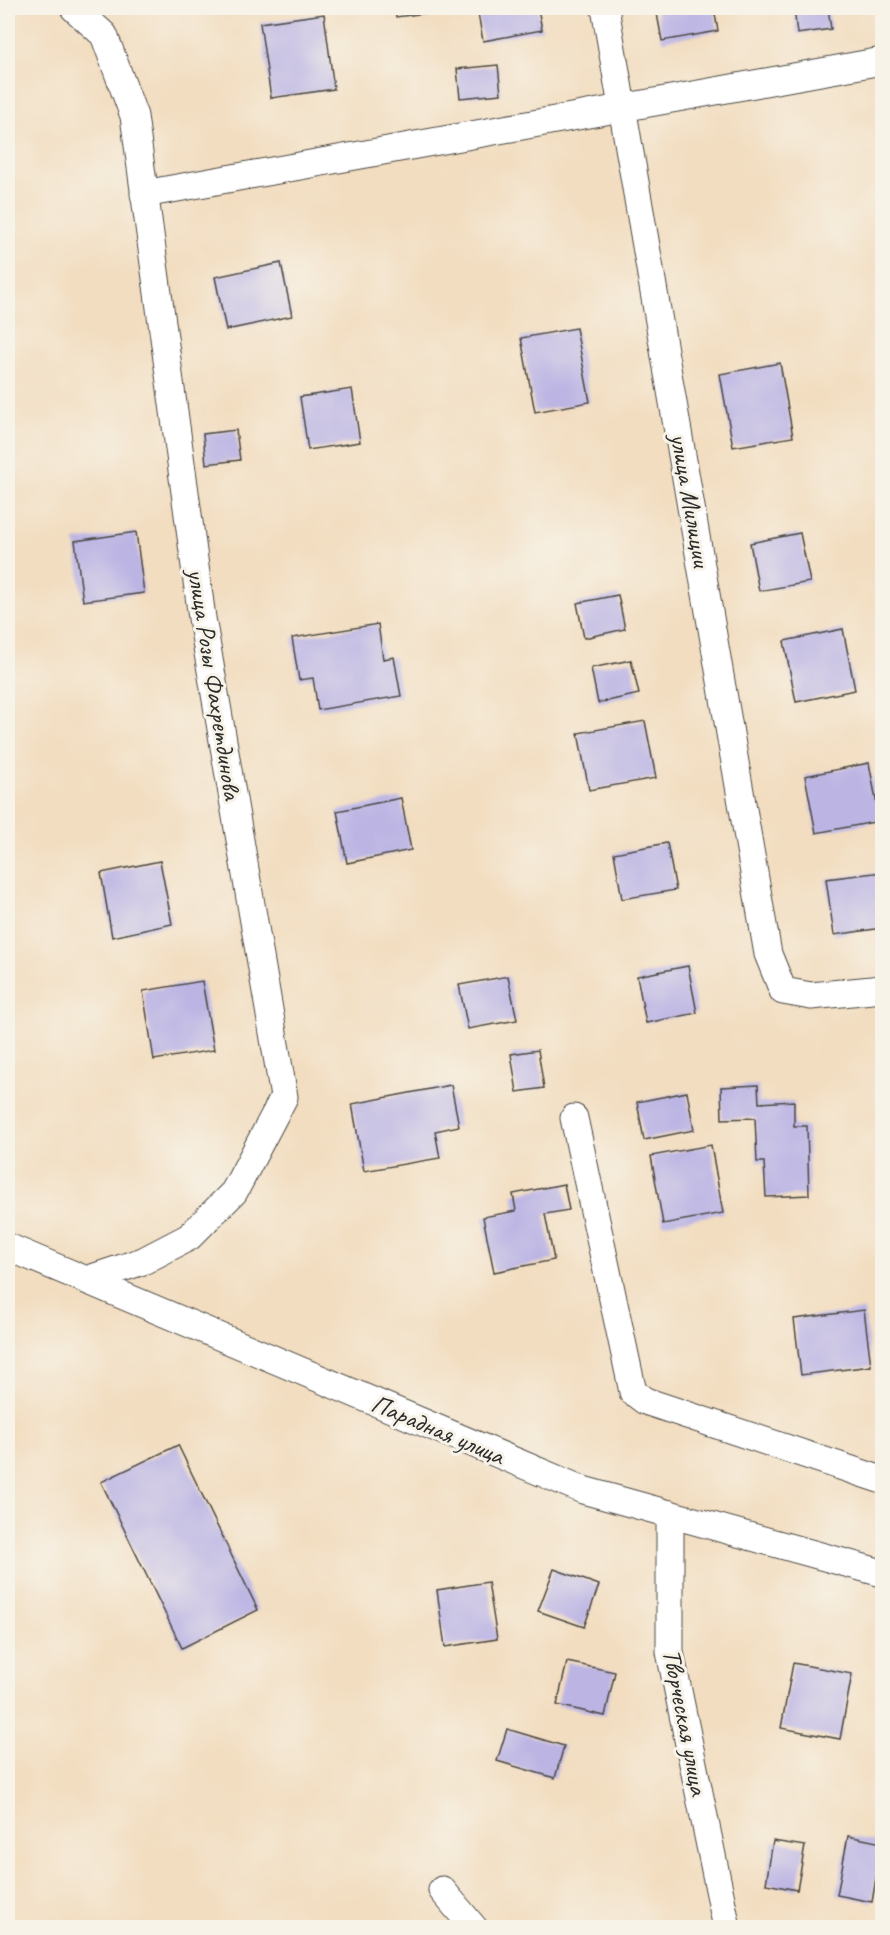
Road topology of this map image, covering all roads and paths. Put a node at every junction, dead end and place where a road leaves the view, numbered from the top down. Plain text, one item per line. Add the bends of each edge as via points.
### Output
1 (74, 8) edge
2 (605, 8) edge
3 (882, 61) edge
4 (624, 108) junction
5 (144, 194) junction
6 (882, 989) edge
7 (574, 1118) dead end
8 (8, 1247) edge
9 (86, 1280) junction
10 (882, 1480) edge
11 (670, 1514) junction
12 (882, 1573) edge
13 (442, 1890) dead end
14 (474, 1928) edge
15 (727, 1928) edge

1 - 5 street, улица Розы Фахретдинова via 104,35 134,116
2 - 4 street, улица Милиции
3 - 4 street
4 - 5 street
4 - 6 street, улица Милиции via 768,954 783,991 811,996
5 - 9 street, улица Розы Фахретдинова via 202,618 284,1096 234,1192 189,1237 143,1261
7 - 10 street via 633,1392 645,1401
8 - 9 street, Парадная улица
9 - 11 street, Парадная улица via 583,1490
11 - 12 street, Парадная улица
11 - 15 street, Творческая улица via 670,1652
13 - 14 street

